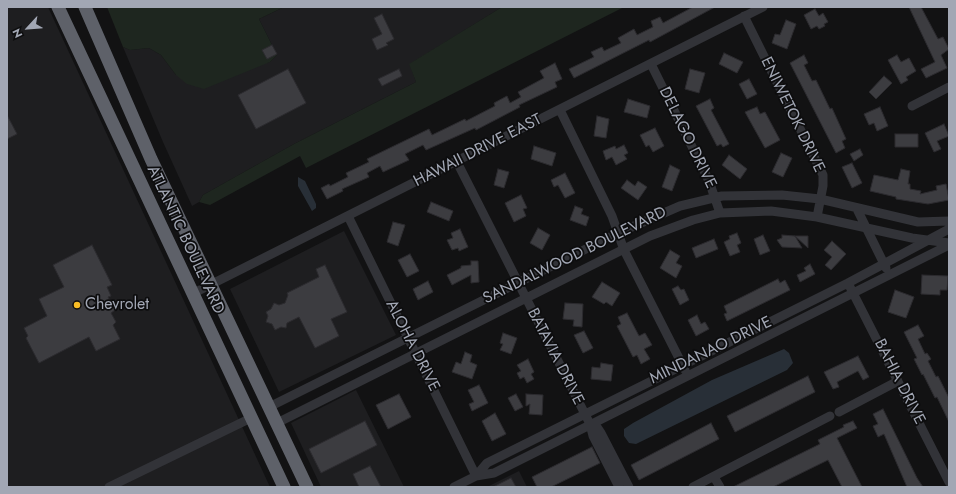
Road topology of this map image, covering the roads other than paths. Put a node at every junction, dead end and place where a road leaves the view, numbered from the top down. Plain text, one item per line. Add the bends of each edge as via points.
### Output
1 (58, 7) edge
2 (85, 7) edge
3 (763, 7) edge
4 (744, 16) junction
5 (651, 64) junction
6 (949, 87) edge
7 (912, 106) dead end
8 (560, 110) junction
9 (457, 162) junction
10 (715, 198) junction
11 (820, 200) junction
12 (857, 209) junction
13 (720, 213) junction
14 (348, 216) junction
15 (817, 217) junction
16 (945, 221) edge
17 (867, 229) junction
18 (618, 233) junction
19 (948, 233) edge
20 (931, 240) junction
21 (949, 244) edge
22 (624, 250) junction
23 (883, 263) junction
24 (891, 274) junction
25 (518, 283) junction
26 (848, 283) junction
27 (211, 285) junction
28 (852, 292) junction
29 (192, 294) junction
30 (525, 299) junction
31 (409, 338) junction
32 (416, 352) junction
33 (682, 365) junction
34 (687, 375) junction
35 (330, 378) junction
36 (898, 381) junction
37 (339, 391) junction
38 (269, 407) junction
39 (839, 412) dead end
40 (585, 414) junction
41 (830, 416) dead end
42 (251, 418) junction
43 (276, 423) junction
44 (590, 424) junction
45 (476, 476) junction
46 (714, 477) junction
47 (949, 482) edge
48 (109, 487) edge
49 (284, 487) edge
50 (307, 487) edge
51 (454, 487) edge
52 (619, 487) edge
53 (629, 487) edge
54 (693, 487) edge
55 (720, 487) edge

1 - 29 highway, ATLANTIC BOULEVARD
2 - 27 highway, ATLANTIC BOULEVARD via 128,109
3 - 4 street, HAWAII DRIVE EAST
4 - 5 street, HAWAII DRIVE EAST
4 - 11 street, ENIWETOK DRIVE via 823,175
5 - 8 street, HAWAII DRIVE EAST
5 - 10 street, DELAGO DRIVE
6 - 7 street
8 - 9 street, HAWAII DRIVE EAST
8 - 18 street
9 - 14 street, HAWAII DRIVE EAST
9 - 25 street, BATAVIA DRIVE
10 - 11 street, SANDALWOOD BOULEVARD via 768,194
10 - 13 street, DELAGO DRIVE
10 - 18 street, SANDALWOOD BOULEVARD via 664,212
11 - 12 street, SANDALWOOD BOULEVARD
11 - 15 street, ENIWETOK DRIVE
12 - 16 street, SANDALWOOD BOULEVARD via 918,222
12 - 17 street
13 - 15 street, SANDALWOOD BOULEVARD via 771,211
13 - 22 street, SANDALWOOD BOULEVARD via 669,228
14 - 27 street, HAWAII DRIVE EAST
14 - 31 street, ALOHA DRIVE
15 - 17 street, SANDALWOOD BOULEVARD
16 - 19 street
17 - 20 street, SANDALWOOD BOULEVARD
17 - 23 street
18 - 22 street
18 - 25 street, SANDALWOOD BOULEVARD
19 - 20 street, MINDANAO DRIVE
20 - 21 street, SANDALWOOD BOULEVARD
20 - 23 street, MINDANAO DRIVE
21 - 24 street, MINDANAO DRIVE
22 - 30 street, SANDALWOOD BOULEVARD
22 - 33 street
23 - 24 street
23 - 26 street, MINDANAO DRIVE
24 - 28 street, MINDANAO DRIVE
25 - 30 street, BATAVIA DRIVE
25 - 31 street, SANDALWOOD BOULEVARD
26 - 28 street, BAHIA DRIVE
26 - 33 street, MINDANAO DRIVE
27 - 29 street, HAWAII DRIVE EAST
27 - 38 highway, ATLANTIC BOULEVARD
28 - 34 street, MINDANAO DRIVE
28 - 36 street, BAHIA DRIVE
29 - 42 highway, ATLANTIC BOULEVARD
30 - 32 street, SANDALWOOD BOULEVARD
30 - 40 street, BATAVIA DRIVE
31 - 32 street, ALOHA DRIVE
31 - 35 street, SANDALWOOD BOULEVARD
32 - 37 street, SANDALWOOD BOULEVARD
32 - 45 street, ALOHA DRIVE
33 - 34 street
33 - 40 street, MINDANAO DRIVE
34 - 44 street, MINDANAO DRIVE
35 - 37 street
35 - 38 street, SANDALWOOD BOULEVARD
36 - 39 street
36 - 47 street, BAHIA DRIVE
37 - 43 street, SANDALWOOD BOULEVARD
38 - 43 highway, ATLANTIC BOULEVARD
40 - 44 street, BATAVIA DRIVE
40 - 45 street, MINDANAO DRIVE via 487,462
41 - 46 street
42 - 48 street
42 - 49 highway, ATLANTIC BOULEVARD
43 - 50 highway, ATLANTIC BOULEVARD
44 - 45 street, MINDANAO DRIVE via 494,473
44 - 52 street via 593,436
44 - 53 street via 601,433
45 - 51 street, MINDANAO DRIVE
46 - 54 street
46 - 55 street

